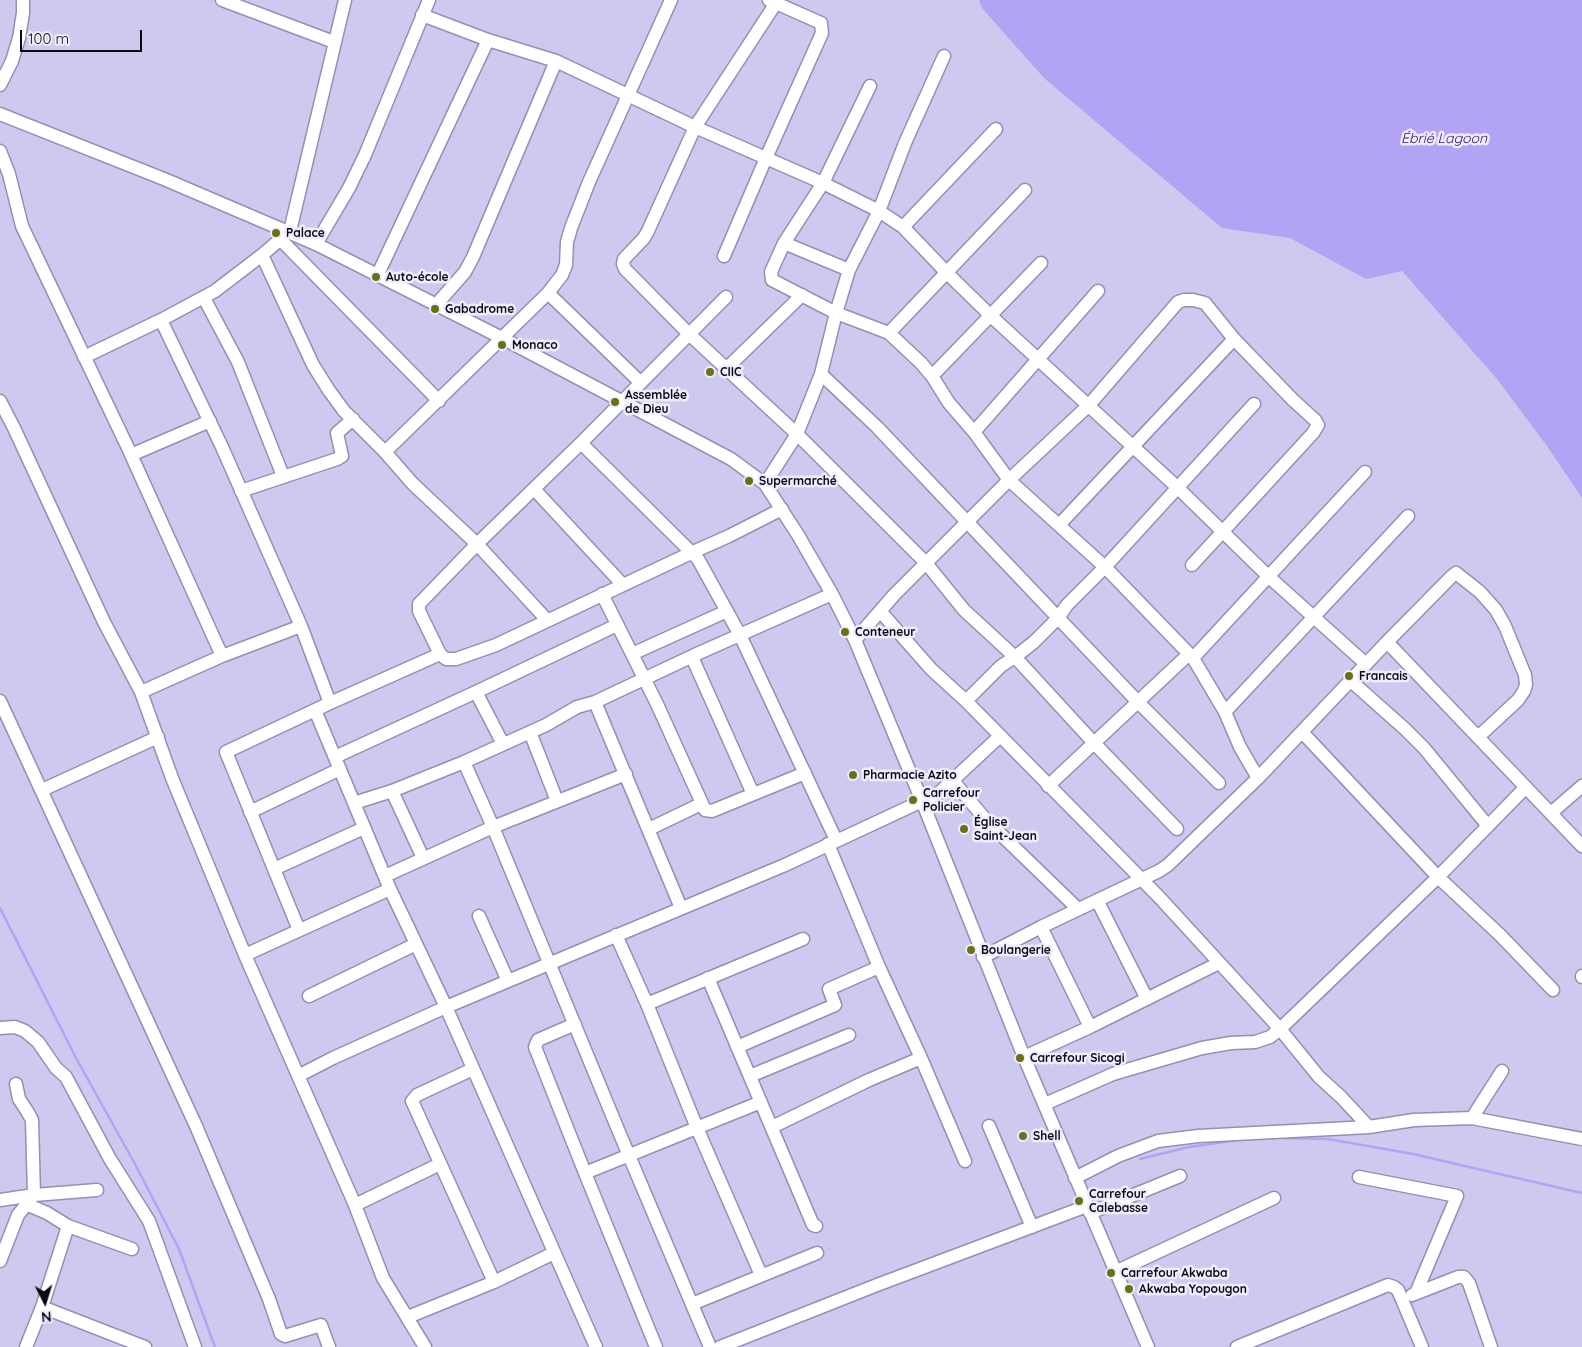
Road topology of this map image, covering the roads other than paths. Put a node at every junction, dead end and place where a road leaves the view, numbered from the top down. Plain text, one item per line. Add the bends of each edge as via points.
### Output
1 (23, 0) edge
2 (222, 0) edge
3 (345, 0) edge
4 (429, 0) edge
5 (671, 0) edge
6 (773, 2) edge
7 (422, 15) junction
8 (488, 40) junction
9 (334, 42) junction
10 (944, 56) dead end
11 (556, 61) junction
12 (0, 85) edge
13 (870, 86) dead end
14 (629, 94) junction
15 (0, 114) edge
16 (695, 127) junction
17 (996, 129) dead end
18 (0, 152) edge
19 (766, 158) junction
20 (823, 183) junction
21 (1025, 190) dead end
22 (879, 211) junction
23 (903, 227) junction
24 (285, 235) junction
25 (784, 243) junction
26 (316, 244) junction
27 (262, 255) junction
28 (724, 256) dead end
29 (1041, 263) dead end
30 (850, 270) junction
31 (947, 273) junction
32 (378, 274) junction
33 (1098, 290) dead end
34 (548, 293) junction
35 (802, 296) junction
36 (726, 297) dead end
37 (204, 298) junction
38 (436, 305) junction
39 (836, 313) junction
40 (991, 316) junction
41 (161, 320) junction
42 (889, 333) junction
43 (689, 334) junction
44 (502, 338) junction
45 (1234, 339) junction
46 (84, 357) junction
47 (1040, 359) junction
48 (726, 369) junction
49 (821, 374) junction
50 (932, 376) junction
51 (641, 383) junction
52 (0, 401) edge
53 (439, 401) junction
54 (623, 402) junction
55 (1254, 404) dead end
56 (1089, 405) junction
57 (353, 419) junction
58 (210, 421) junction
59 (974, 432) junction
60 (797, 434) junction
61 (581, 443) junction
62 (1133, 446) junction
63 (386, 452) junction
64 (130, 455) junction
65 (1364, 472) dead end
66 (283, 476) junction
67 (1009, 480) junction
68 (765, 484) junction
69 (1178, 488) junction
70 (534, 489) junction
71 (241, 491) junction
72 (782, 509) junction
73 (1408, 516) dead end
74 (966, 522) junction
75 (1058, 525) junction
76 (1222, 532) junction
77 (476, 544) junction
78 (692, 552) junction
79 (926, 563) junction
80 (1192, 564) dead end
81 (1105, 568) junction
82 (1268, 576) junction
83 (623, 584) junction
84 (602, 594) junction
85 (832, 594) junction
86 (727, 611) junction
87 (880, 611) junction
88 (1314, 617) junction
89 (1058, 618) junction
90 (547, 620) junction
91 (617, 625) junction
92 (301, 626) junction
93 (740, 635) junction
94 (855, 640) junction
95 (1387, 642) junction
96 (440, 654) junction
97 (632, 654) junction
98 (222, 656) junction
99 (1191, 656) junction
100 (692, 657) junction
101 (1015, 657) junction
102 (1366, 664) junction
103 (644, 680) junction
104 (1351, 680) junction
105 (141, 692) junction
106 (476, 692) junction
107 (0, 701) edge
108 (966, 701) junction
109 (595, 702) junction
110 (1138, 702) junction
111 (330, 703) junction
112 (315, 710) junction
113 (1225, 712) junction
114 (530, 732) junction
115 (1302, 732) junction
116 (158, 737) junction
117 (999, 737) junction
118 (1478, 737) junction
119 (1094, 743) junction
120 (503, 744) junction
121 (335, 756) junction
122 (464, 762) junction
123 (340, 770) junction
124 (805, 773) junction
125 (626, 774) junction
126 (1258, 778) junction
127 (953, 780) junction
128 (1218, 783) dead end
129 (1048, 786) junction
130 (1582, 786) edge
131 (1526, 787) junction
132 (42, 790) junction
133 (392, 791) junction
134 (753, 794) junction
135 (557, 801) junction
136 (922, 801) junction
137 (354, 803) junction
138 (701, 804) junction
139 (250, 812) junction
140 (1552, 814) junction
141 (1488, 826) junction
142 (493, 827) junction
143 (364, 828) junction
144 (649, 829) junction
145 (1177, 829) dead end
146 (832, 842) junction
147 (1582, 846) edge
148 (423, 858) junction
149 (274, 869) junction
150 (385, 876) junction
151 (1438, 877) junction
152 (1141, 879) junction
153 (390, 889) junction
154 (1097, 900) junction
155 (681, 908) junction
156 (1078, 909) junction
157 (479, 916) dead end
158 (1040, 927) junction
159 (299, 930) junction
160 (616, 935) junction
161 (803, 939) dead end
162 (416, 944) junction
163 (245, 955) junction
164 (983, 957) junction
165 (1219, 963) junction
166 (550, 964) junction
167 (879, 966) junction
168 (708, 978) junction
169 (508, 981) junction
170 (1553, 990) dead end
171 (309, 996) dead end
172 (1147, 999) junction
173 (647, 1004) junction
174 (446, 1007) junction
175 (575, 1024) junction
176 (1090, 1027) junction
177 (0, 1028) edge
178 (1280, 1029) junction
179 (849, 1035) dead end
180 (737, 1046) junction
181 (1024, 1056) junction
182 (921, 1058) junction
183 (473, 1069) junction
184 (1502, 1072) dead end
185 (298, 1076) junction
186 (750, 1076) junction
187 (16, 1084) dead end
188 (762, 1102) junction
189 (1045, 1104) junction
190 (1472, 1118) junction
191 (988, 1126) dead end
192 (772, 1127) junction
193 (1369, 1127) junction
194 (697, 1128) junction
195 (1581, 1137) edge
196 (629, 1155) junction
197 (965, 1161) dead end
198 (440, 1164) junction
199 (585, 1173) junction
200 (1180, 1176) dead end
201 (1075, 1178) junction
202 (1360, 1178) dead end
203 (97, 1190) dead end
204 (1274, 1198) dead end
205 (0, 1200) edge
206 (30, 1200) junction
207 (355, 1205) junction
208 (1089, 1210) junction
209 (68, 1226) junction
210 (816, 1226) dead end
211 (1032, 1227) junction
212 (132, 1249) dead end
213 (554, 1253) junction
214 (817, 1253) dead end
215 (0, 1261) edge
216 (1115, 1272) junction
217 (761, 1275) junction
218 (494, 1282) junction
219 (1416, 1293) junction
220 (1402, 1299) junction
221 (692, 1304) junction
222 (42, 1307) junction
223 (408, 1317) junction
224 (26, 1347) edge
225 (145, 1347) edge
226 (195, 1347) edge
227 (329, 1347) edge
228 (425, 1347) edge
229 (596, 1347) edge
230 (656, 1347) edge
231 (710, 1347) edge
232 (720, 1347) edge
233 (1148, 1347) edge
234 (1237, 1347) edge
235 (1422, 1347) edge
236 (1491, 1347) edge

1 - 12 street via 19,38
2 - 9 street
3 - 9 street
4 - 7 street
5 - 14 street
6 - 16 street
6 - 19 street via 821,24 822,33
7 - 8 street
7 - 26 street via 366,155
8 - 11 street
8 - 32 street
9 - 24 street
10 - 22 street
11 - 14 street
11 - 38 street via 473,256 465,272
13 - 20 street
14 - 16 street
14 - 34 street via 588,182 567,242 562,275
15 - 24 street
16 - 19 street
16 - 43 street via 648,231 623,264
17 - 23 street
18 - 46 street via 22,226
19 - 20 street
19 - 28 street
20 - 22 street
20 - 25 street
21 - 31 street
22 - 23 street
22 - 30 street
23 - 31 street
24 - 26 street
24 - 27 street
24 - 53 street
25 - 30 street
25 - 35 street via 770,276
26 - 32 street
27 - 37 street
27 - 57 street via 314,365 328,390
29 - 40 street
30 - 39 street
31 - 40 street
31 - 42 street
32 - 38 street
33 - 47 street
34 - 44 street
34 - 51 street
35 - 39 street
35 - 48 street
36 - 43 street
37 - 41 street
37 - 66 street via 238,362
38 - 44 street
39 - 42 street
39 - 49 street
40 - 47 street
40 - 50 street
41 - 46 street
41 - 58 street
42 - 50 street
43 - 48 street
43 - 51 street
44 - 53 street
44 - 54 street
45 - 56 street via 1205,303 1193,300 1178,302
45 - 62 street
45 - 76 street via 1318,425
46 - 64 street
47 - 56 street
47 - 59 street
48 - 60 street
49 - 60 street
49 - 74 street via 877,427
50 - 59 street via 949,403
51 - 54 street
52 - 105 street via 104,622
53 - 63 street
54 - 61 street
54 - 68 street via 731,459
55 - 69 street
56 - 62 street
56 - 67 street
57 - 63 street
57 - 66 street via 337,433 342,456
58 - 64 street
58 - 71 street
59 - 67 street
60 - 68 street
60 - 79 street
61 - 70 street
61 - 78 street
62 - 69 street
62 - 75 street
63 - 77 street via 413,484
64 - 98 street
65 - 82 street
66 - 71 street
67 - 74 street
67 - 75 street
68 - 72 street
69 - 76 street
69 - 81 street
70 - 77 street
70 - 83 street
71 - 92 street
72 - 78 street
72 - 85 street
73 - 88 street
74 - 79 street
74 - 89 street
75 - 81 street
76 - 80 street
76 - 82 street
77 - 90 street
77 - 96 street via 419,604 422,619
78 - 83 street
78 - 86 street
79 - 87 street
79 - 101 street via 964,610
81 - 89 street
81 - 99 street
82 - 88 street
82 - 99 street
83 - 84 street
84 - 90 street
84 - 91 street
85 - 93 street
85 - 94 street
86 - 93 street
86 - 97 street
87 - 94 street
87 - 108 street via 931,668
88 - 102 street
88 - 113 street
89 - 101 street
89 - 110 street
90 - 96 street via 469,655 446,659
91 - 97 street
91 - 106 street
92 - 98 street
92 - 111 street
93 - 100 street
93 - 124 street
94 - 136 street
95 - 102 street
95 - 118 street
95 - 118 street via 1456,573 1480,592 1505,626 1526,685 1518,700
96 - 111 street
97 - 103 street
98 - 105 street
99 - 110 street
99 - 113 street
100 - 103 street
100 - 134 street
101 - 108 street via 1001,666
101 - 119 street
102 - 104 street
103 - 109 street
103 - 138 street via 658,704
104 - 115 street
104 - 141 street via 1424,748
105 - 116 street
106 - 120 street
106 - 121 street
107 - 132 street
108 - 117 street
109 - 114 street via 577,707
109 - 125 street
110 - 119 street
110 - 128 street
111 - 112 street
112 - 121 street
112 - 139 street via 226,752
113 - 126 street
114 - 120 street
114 - 135 street
115 - 126 street
115 - 151 street
116 - 132 street
116 - 163 street
117 - 127 street
117 - 129 street
118 - 131 street
119 - 129 street
119 - 145 street
120 - 122 street
121 - 123 street
122 - 133 street
122 - 142 street
123 - 137 street
123 - 139 street
124 - 134 street
124 - 146 street
125 - 135 street
125 - 144 street
126 - 152 street via 1168,865
127 - 136 street via 939,793
127 - 156 street via 986,820
129 - 152 street
130 - 140 street
131 - 140 street
131 - 141 street
132 - 227 street via 196,1126 281,1334 285,1336 321,1325
133 - 137 street
133 - 148 street
134 - 138 street via 712,811 705,810
135 - 142 street
136 - 146 street
136 - 164 street
137 - 143 street
138 - 144 street
139 - 149 street
140 - 147 street
141 - 151 street
142 - 148 street
142 - 166 street
143 - 149 street
143 - 150 street
144 - 155 street
146 - 155 street
146 - 167 street
148 - 150 street
149 - 159 street
150 - 153 street
151 - 170 street
151 - 178 street
152 - 154 street
152 - 165 street
153 - 159 street
153 - 162 street
154 - 156 street
154 - 172 street
155 - 160 street
156 - 158 street
157 - 169 street
158 - 164 street
158 - 176 street
159 - 163 street
160 - 166 street
160 - 173 street
161 - 168 street
162 - 171 street
162 - 174 street
163 - 185 street
164 - 181 street
165 - 172 street
165 - 178 street
166 - 169 street
166 - 175 street
167 - 180 street via 829,989 835,1005
167 - 182 street
168 - 173 street
168 - 180 street
169 - 174 street
172 - 176 street
173 - 194 street
174 - 183 street
174 - 185 street
175 - 196 street
175 - 199 street via 538,1040 535,1048
176 - 181 street
177 - 226 street via 26,1030 66,1077 110,1160 148,1221
178 - 189 street via 1255,1042 1202,1048 1113,1074
178 - 193 street via 1319,1077
179 - 186 street
180 - 186 street
181 - 189 street
182 - 192 street
182 - 197 street
183 - 198 street via 417,1095 412,1101
183 - 213 street
184 - 190 street
185 - 207 street
186 - 188 street
187 - 206 street via 19,1099 32,1120
188 - 192 street
188 - 194 street
189 - 201 street
190 - 193 street via 1414,1120
190 - 195 street
191 - 211 street
192 - 210 street
193 - 201 street via 1158,1141 1118,1156
194 - 196 street
194 - 217 street
196 - 199 street
196 - 221 street
198 - 207 street
198 - 218 street
199 - 230 street
200 - 208 street
201 - 208 street
202 - 219 street via 1456,1196
203 - 206 street
204 - 216 street
205 - 206 street
206 - 209 street
206 - 215 street via 13,1224
207 - 223 street via 383,1278
208 - 211 street
208 - 216 street
209 - 212 street
209 - 222 street
211 - 232 street
213 - 218 street
213 - 229 street
214 - 217 street
216 - 233 street
217 - 221 street
218 - 223 street
219 - 220 street
219 - 236 street via 1458,1277 1464,1278 1469,1283
220 - 234 street via 1398,1290 1388,1285
220 - 235 street
221 - 231 street
222 - 224 street
222 - 225 street
223 - 228 street

